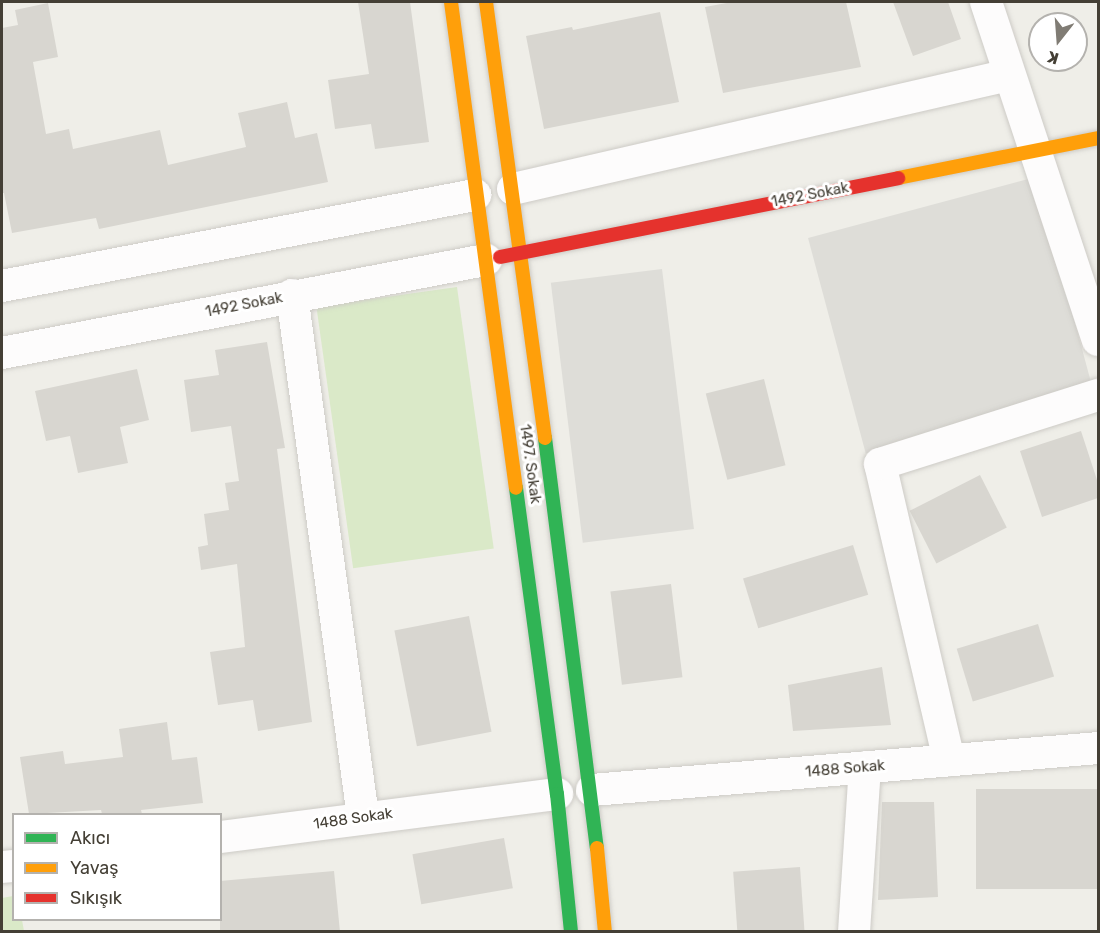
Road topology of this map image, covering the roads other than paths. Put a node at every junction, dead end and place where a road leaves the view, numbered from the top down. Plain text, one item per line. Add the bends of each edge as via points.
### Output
1 (451, 2) edge
2 (486, 2) edge
3 (986, 2) edge
4 (1009, 75) junction
5 (1098, 138) edge
6 (1036, 150) junction
7 (513, 189) junction
8 (475, 195) junction
9 (523, 253) junction
10 (486, 260) junction
11 (2, 286) edge
12 (292, 296) junction
13 (1098, 340) edge
14 (2, 353) edge
15 (1098, 395) edge
16 (1098, 748) edge
17 (949, 760) junction
18 (865, 767) junction
19 (592, 790) junction
20 (557, 794) junction
21 (363, 817) junction
22 (222, 837) edge
23 (571, 932) edge
24 (604, 932) edge
25 (854, 932) edge

1 - 8 street, 1497. Sokak
2 - 7 street, 1497. Sokak
3 - 4 street
4 - 6 street
4 - 7 street
5 - 6 street, 1492 Sokak
6 - 9 street, 1492 Sokak
6 - 13 street
7 - 8 street
7 - 9 street, 1497. Sokak
8 - 10 street, 1497. Sokak
8 - 11 street
9 - 10 street, 1492 Sokak
9 - 19 street, 1497. Sokak
10 - 12 street, 1492 Sokak
10 - 20 street, 1497. Sokak
12 - 14 street, 1492 Sokak
12 - 21 street
15 - 17 street via 880,464
16 - 17 street, 1488 Sokak
17 - 18 street, 1488 Sokak
18 - 19 street, 1488 Sokak
18 - 25 street
19 - 20 street
19 - 24 street, 1497. Sokak
20 - 21 street, 1488 Sokak
20 - 23 street, 1497. Sokak
21 - 22 street, 1488 Sokak

